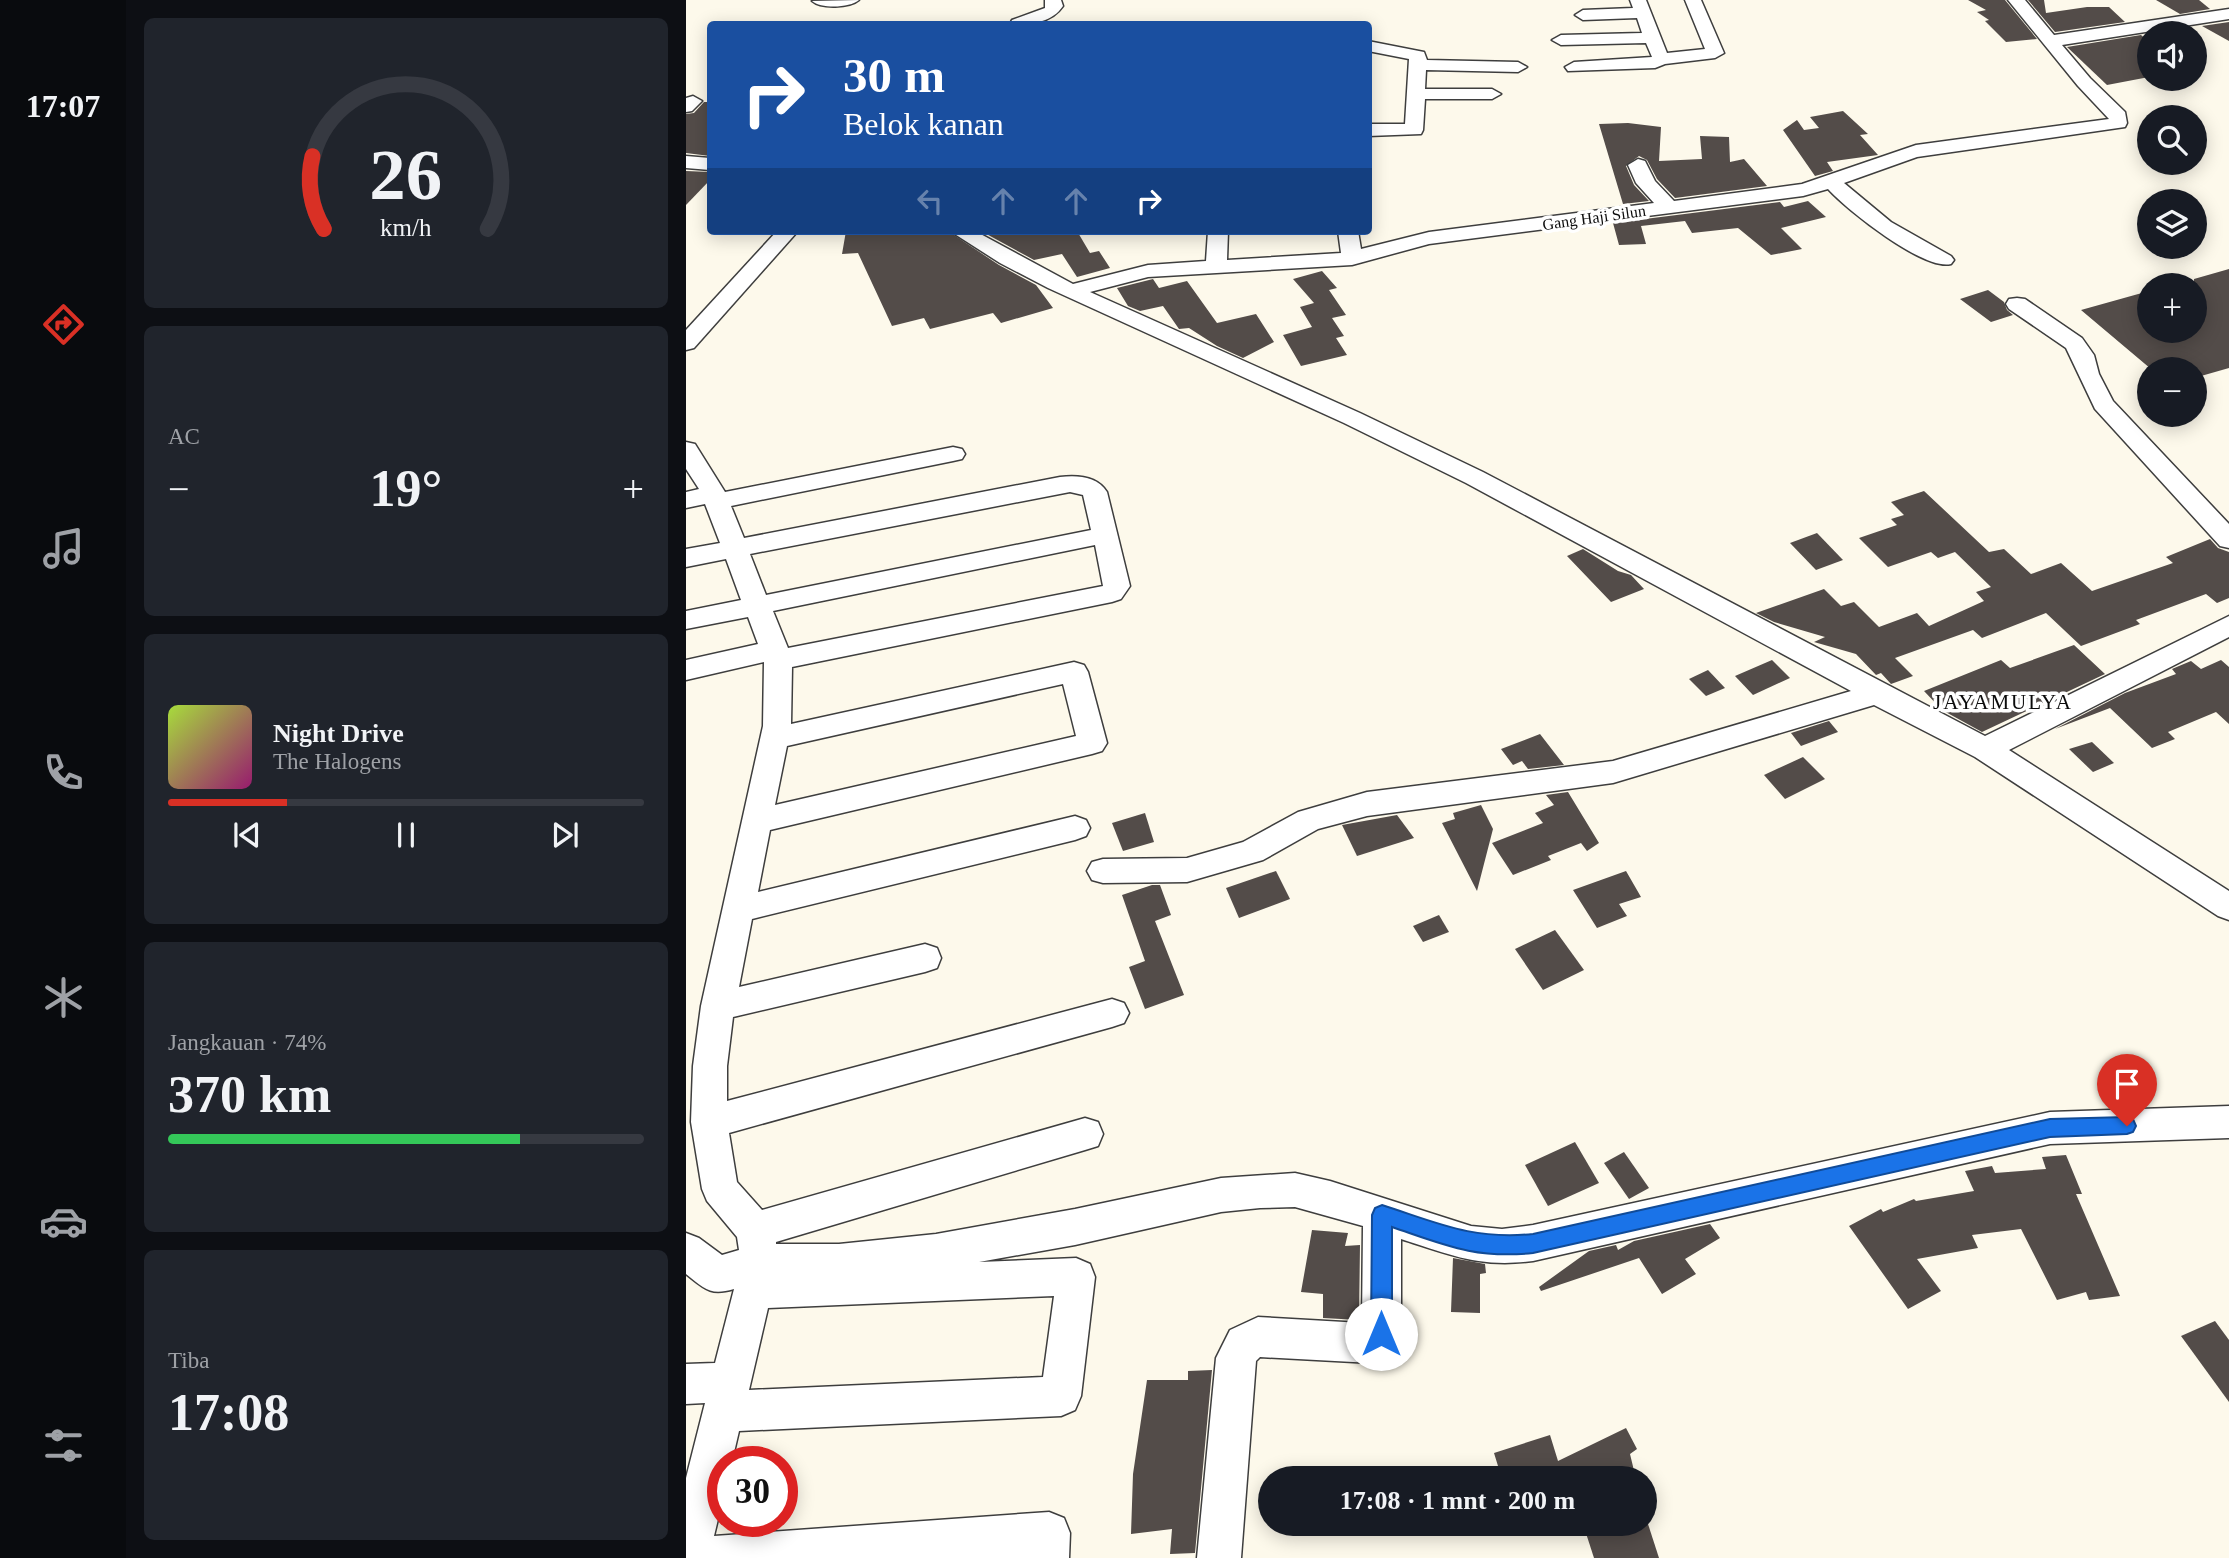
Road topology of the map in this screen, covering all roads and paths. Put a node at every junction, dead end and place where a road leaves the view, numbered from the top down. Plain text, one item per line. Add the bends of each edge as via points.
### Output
1 (820, 0) edge
2 (851, 0) edge
3 (1053, 0) edge
4 (1693, 0) edge
5 (2016, 0) edge
6 (1641, 7) edge
7 (2229, 14) edge
8 (1583, 15) dead end
9 (1025, 21) edge
10 (1652, 38) junction
11 (1560, 40) dead end
12 (2052, 41) junction
13 (1372, 47) edge
14 (1660, 59) junction
15 (1418, 65) junction
16 (1518, 67) dead end
17 (1574, 67) dead end
18 (1416, 94) junction
19 (1492, 94) dead end
20 (1372, 130) edge
21 (686, 162) edge
22 (707, 164) edge
23 (1638, 165) dead end
24 (1832, 182) junction
25 (1669, 207) junction
26 (784, 235) edge
27 (967, 235) edge
28 (1218, 235) edge
29 (1349, 235) edge
30 (1352, 259) junction
31 (1944, 260) dead end
32 (1216, 266) junction
33 (1071, 291) junction
34 (2017, 304) dead end
35 (686, 343) edge
36 (686, 449) edge
37 (953, 454) dead end
38 (716, 498) junction
39 (686, 500) edge
40 (1105, 535) junction
41 (2229, 541) edge
42 (735, 549) junction
43 (686, 558) edge
44 (757, 606) junction
45 (686, 620) edge
46 (2229, 625) edge
47 (776, 655) junction
48 (686, 670) edge
49 (1877, 694) junction
50 (774, 738) junction
51 (1985, 749) junction
52 (757, 821) junction
53 (1076, 828) dead end
54 (1103, 871) dead end
55 (2229, 907) edge
56 (739, 909) junction
57 (925, 958) dead end
58 (718, 1006) junction
59 (1112, 1013) dead end
60 (709, 1122) junction
61 (2229, 1122) edge
62 (1085, 1134) dead end
63 (1382, 1215) junction
64 (686, 1251) edge
65 (756, 1261) junction
66 (686, 1384) edge
67 (727, 1396) junction
68 (687, 1558) edge
69 (703, 1558) edge
70 (1046, 1558) edge
71 (1219, 1558) edge

1 - 2 street
3 - 9 street via 1051,12
4 - 14 street via 1715,53
5 - 12 street
6 - 8 street
6 - 10 street
7 - 12 street
10 - 11 street
10 - 14 street
12 - 24 street, Gang Haji Silun via 2118,116 2115,125 1924,149
13 - 15 street via 1418,55
14 - 17 street via 1655,63
15 - 16 street
15 - 18 street
18 - 19 street
18 - 20 street via 1414,130
21 - 22 street
23 - 25 street via 1646,183
24 - 25 street, Gang Haji Silun via 1803,190
24 - 31 street via 1861,210
25 - 30 street, Gang Haji Silun via 1408,241
26 - 35 street
27 - 33 street
28 - 32 street
29 - 30 street
30 - 32 street, Gang Haji Silun
32 - 33 street, Gang Haji Silun via 1136,272
33 - 49 street via 1470,475
34 - 41 street via 2074,343 2103,404
36 - 38 street
37 - 38 street
38 - 39 street
38 - 42 street
40 - 42 street via 1095,492 1077,483
40 - 44 street
40 - 47 street via 1117,586 1112,593
42 - 43 street
42 - 44 street
44 - 45 street
44 - 47 street
46 - 51 street
47 - 48 street
47 - 50 street
49 - 51 street
49 - 54 street via 1613,772 1367,804 1309,820 1252,851 1187,870
50 - 52 street
50 - 52 street via 1074,671 1092,743
51 - 55 street
52 - 56 street
53 - 56 street
56 - 58 street
57 - 58 street
58 - 60 street
59 - 60 street
60 - 65 street via 720,1189
61 - 63 street via 2050,1128 1502,1247 1471,1244
62 - 65 street
63 - 65 street via 1295,1190 1260,1191 936,1252 839,1262
63 - 71 street via 1378,1338 1372,1343 1258,1336 1240,1348
64 - 65 street via 717,1275
65 - 67 street
65 - 67 street via 1076,1277 1061,1396
66 - 67 street
67 - 68 street
69 - 70 street via 1049,1533

